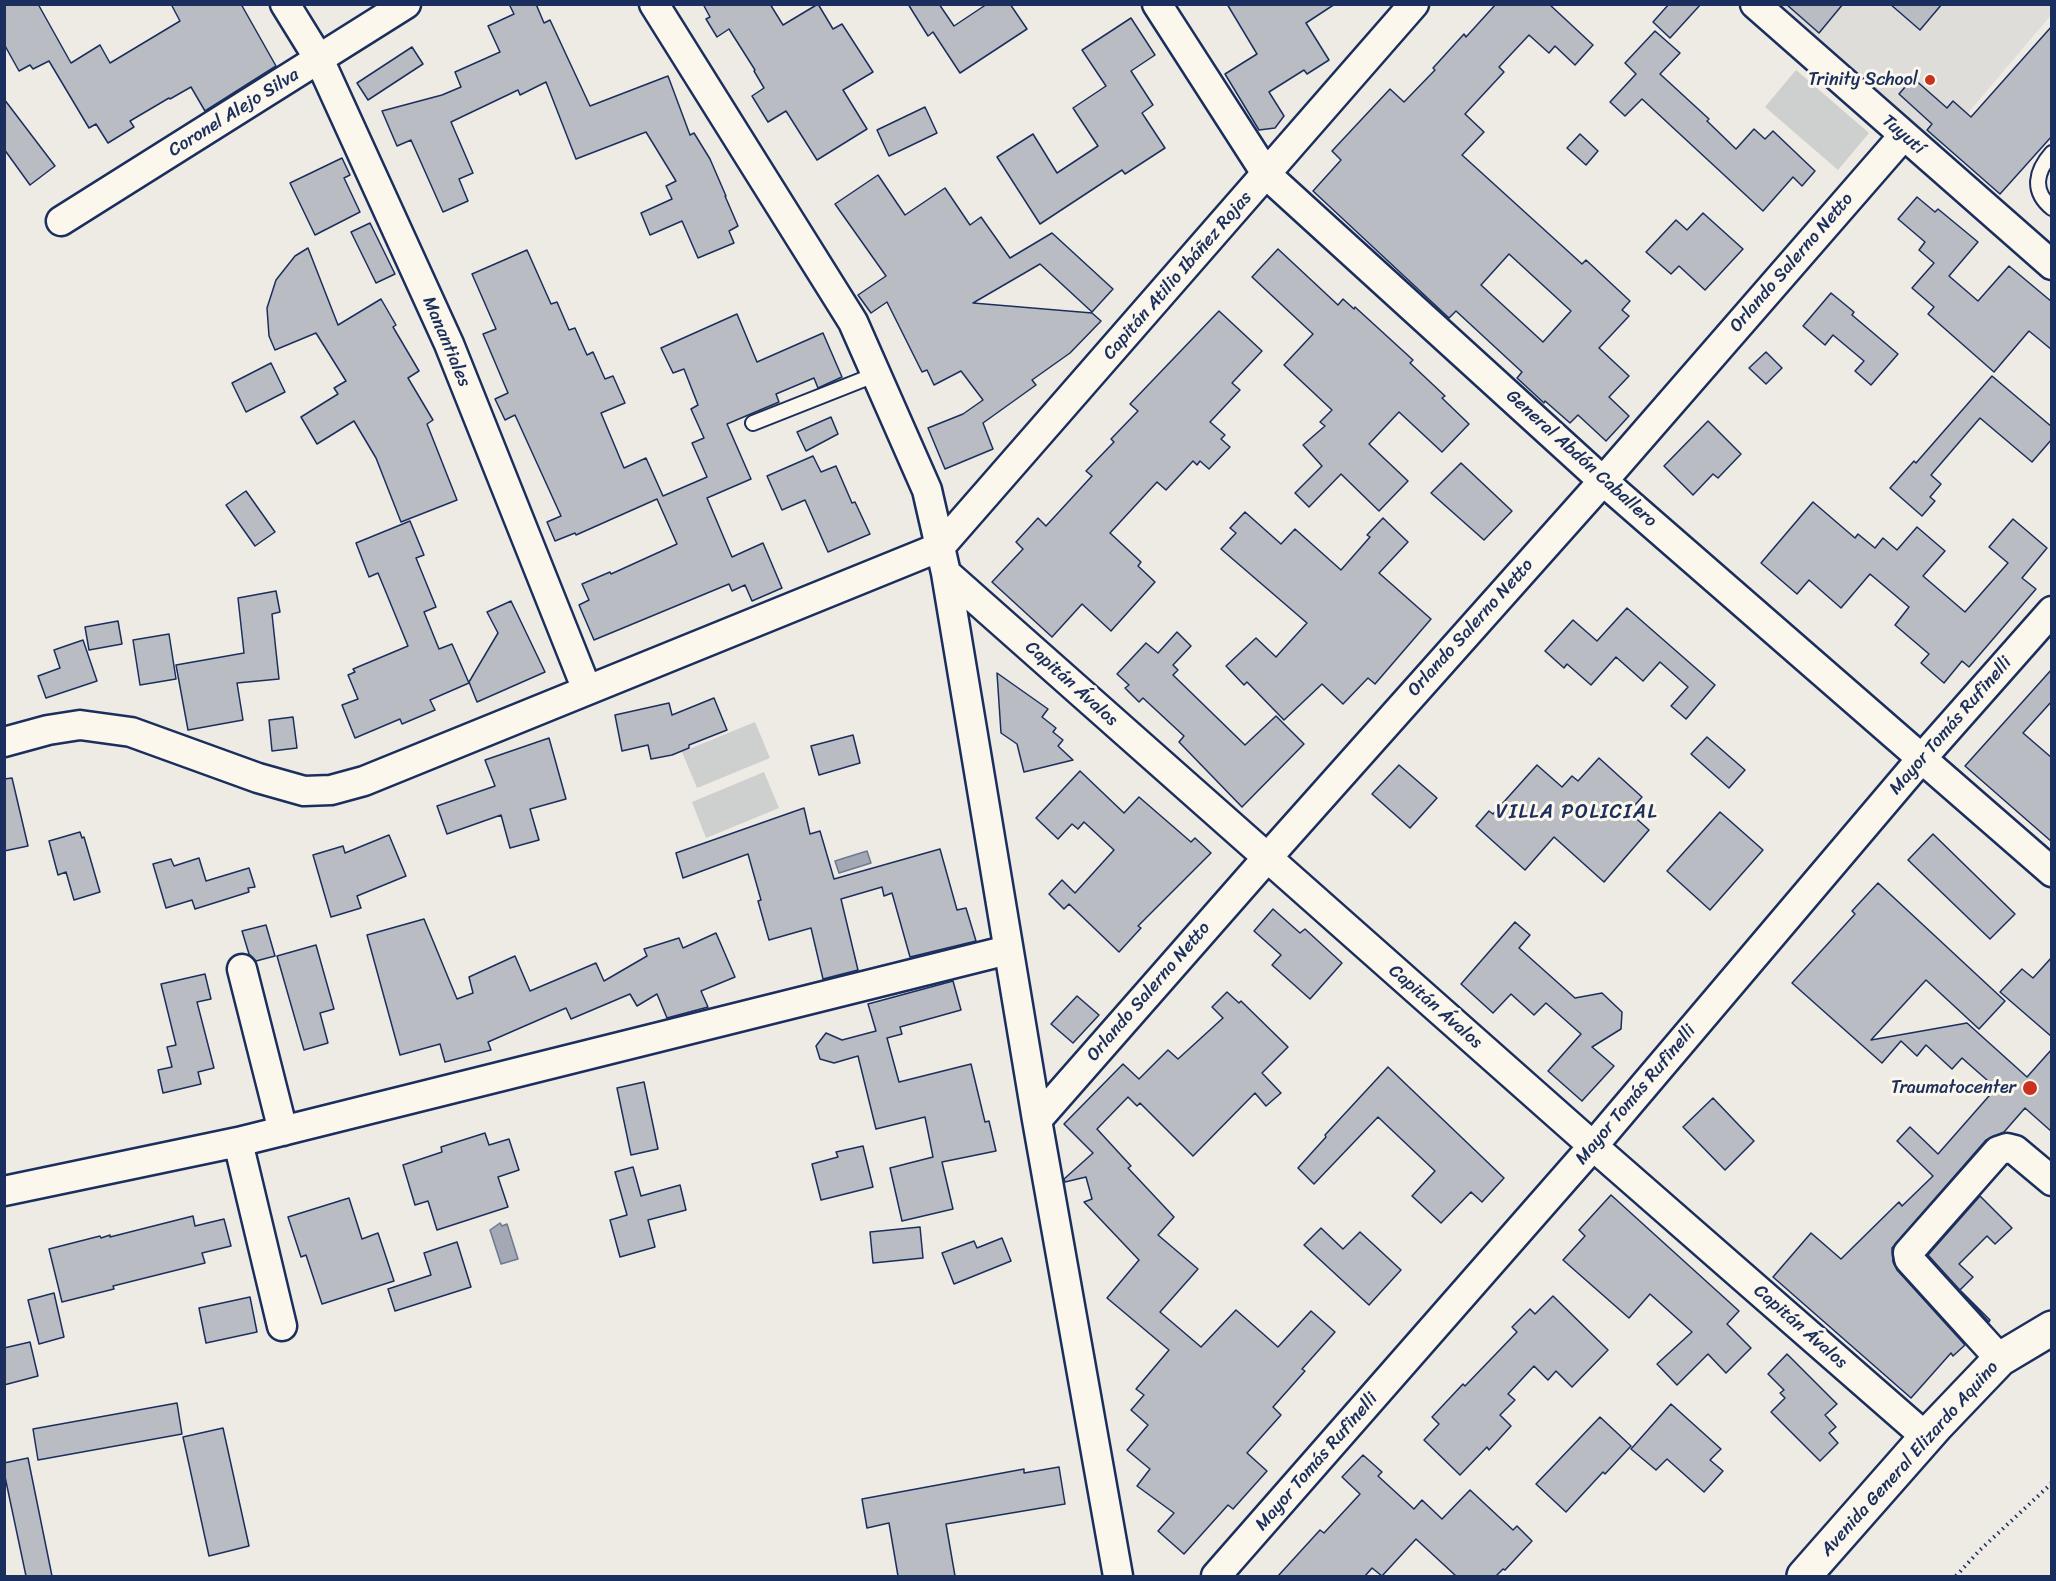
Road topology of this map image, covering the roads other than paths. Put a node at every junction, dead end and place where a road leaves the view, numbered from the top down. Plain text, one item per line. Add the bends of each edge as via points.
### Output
1 (285, 4) edge
2 (406, 4) edge
3 (654, 4) edge
4 (1156, 4) edge
5 (1414, 4) edge
6 (1755, 4) edge
7 (319, 60) junction
8 (1904, 135) junction
9 (2052, 153) edge
10 (1267, 175) junction
11 (2052, 208) edge
12 (61, 221) dead end
13 (2052, 265) edge
14 (878, 374) junction
15 (753, 423) dead end
16 (1603, 481) junction
17 (943, 560) junction
18 (2052, 611) edge
19 (587, 690) junction
20 (4, 742) edge
21 (1922, 759) junction
22 (1267, 858) junction
23 (2052, 872) edge
24 (1008, 950) junction
25 (242, 969) dead end
26 (1037, 1120) junction
27 (283, 1131) junction
28 (238, 1142) junction
29 (1593, 1146) junction
30 (2052, 1181) edge
31 (4, 1191) edge
32 (282, 1326) dead end
33 (2052, 1328) edge
34 (2000, 1359) junction
35 (1926, 1437) junction
36 (1118, 1576) edge
37 (1216, 1576) edge
38 (1804, 1576) edge

1 - 7 street, Manantiales
2 - 7 street, Coronel Alejo Silva
3 - 14 street via 831,285
4 - 10 street, General Abdón Caballero
5 - 10 street, Capitán Atilio Ibáñez Rojas
6 - 8 street, Tuyutí
7 - 12 street, Coronel Alejo Silva
7 - 19 street, Manantiales via 449,344
8 - 13 street, Tuyutí
8 - 16 street, Orlando Salerno Netto
9 - 11 lane via 2041,166 2037,184 2043,201
10 - 16 street, General Abdón Caballero
10 - 17 street, Capitán Atilio Ibáñez Rojas
14 - 15 lane
14 - 17 street via 927,490
16 - 21 street, General Abdón Caballero
16 - 22 street, Orlando Salerno Netto
17 - 19 street
17 - 22 street, Capitán Ávalos
17 - 24 street
18 - 21 street, Mayor Tomás Rufinelli
19 - 20 street via 364,781 331,790 304,791 258,778 131,732 80,726
21 - 23 street, General Abdón Caballero
21 - 29 street, Mayor Tomás Rufinelli
22 - 26 street, Orlando Salerno Netto
22 - 29 street, Capitán Ávalos
24 - 26 street
24 - 27 street
25 - 27 street
26 - 36 street
27 - 28 street
28 - 31 street
28 - 32 street
29 - 35 street, Capitán Ávalos
29 - 37 street, Mayor Tomás Rufinelli
30 - 34 street via 2015,1150 1998,1150 1908,1253
33 - 34 main road, Avenida General Elizardo Aquino
34 - 35 main road, Avenida General Elizardo Aquino
35 - 38 main road, Avenida General Elizardo Aquino

